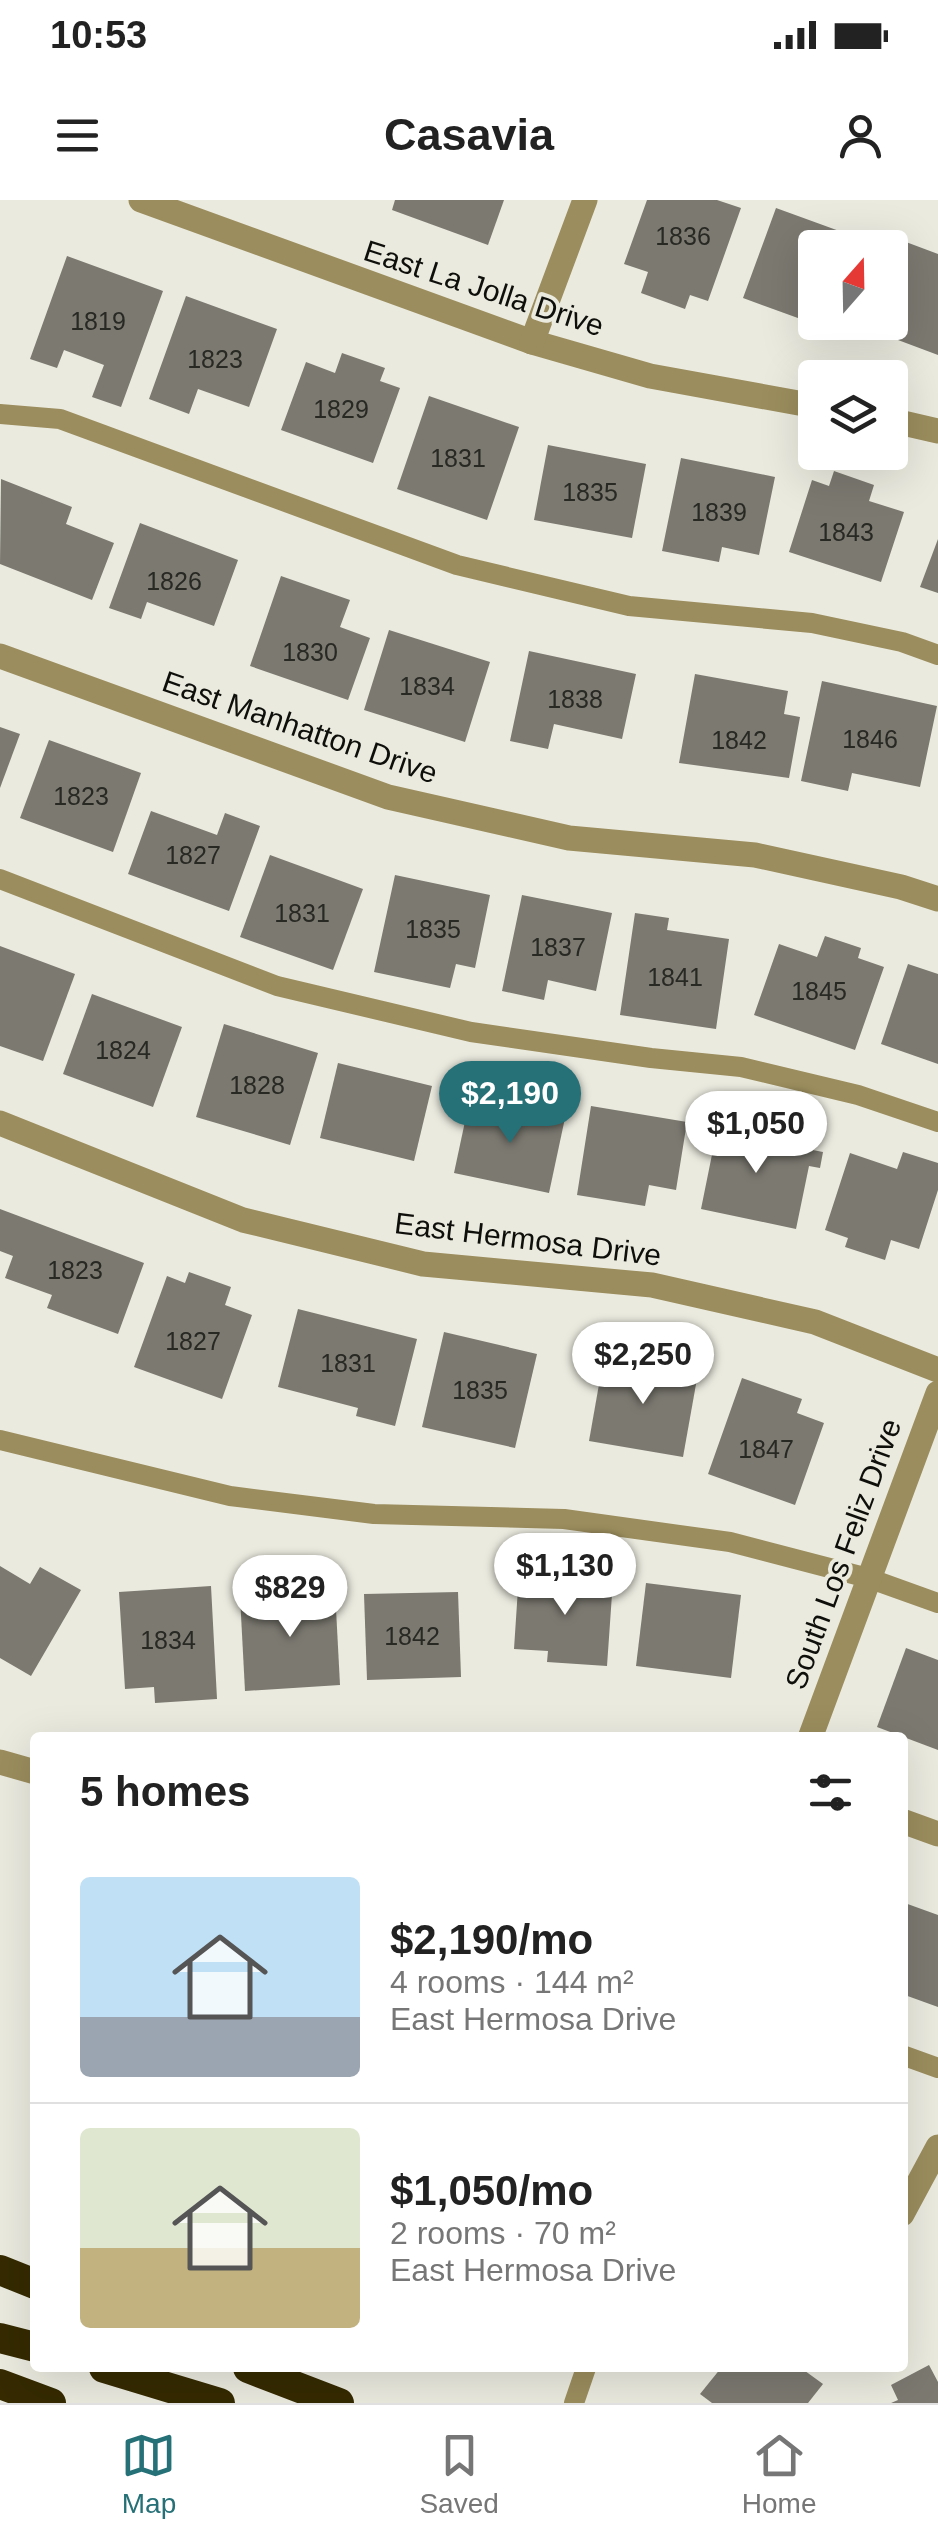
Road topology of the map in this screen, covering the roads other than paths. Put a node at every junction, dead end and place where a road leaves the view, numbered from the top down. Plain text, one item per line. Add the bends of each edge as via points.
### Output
1 (141, 200) edge
2 (585, 200) edge
3 (532, 342) junction
4 (798, 403) edge
5 (0, 414) edge
6 (908, 424) edge
7 (938, 431) edge
8 (938, 655) edge
9 (0, 656) edge
10 (0, 879) edge
11 (938, 899) edge
12 (938, 1122) edge
13 (0, 1123) edge
14 (938, 1370) edge
15 (938, 1394) edge
16 (0, 1440) edge
17 (868, 1578) junction
18 (938, 1603) edge
19 (812, 1732) edge
20 (0, 1762) edge
21 (30, 1771) edge
22 (908, 1824) edge
23 (938, 1834) edge
24 (908, 2057) edge
25 (938, 2068) edge
26 (938, 2147) edge
27 (908, 2203) edge
28 (0, 2270) edge
29 (30, 2282) edge
30 (0, 2338) edge
31 (30, 2346) edge
32 (117, 2372) edge
33 (259, 2372) edge
34 (585, 2372) edge
35 (0, 2384) edge
36 (51, 2403) edge
37 (220, 2403) edge
38 (340, 2403) edge
39 (574, 2403) edge

1 - 3 street, East La Jolla Drive
2 - 3 street
3 - 4 street, East La Jolla Drive via 650,376
5 - 8 lane via 60,419 473,569 629,606 812,624
6 - 7 street
9 - 11 street, East Manhatton Drive via 388,798 569,838 755,854
10 - 12 lane via 311,995 471,1032 742,1067
13 - 14 street, East Hermosa Drive via 242,1220 422,1264 652,1285 815,1322
15 - 17 street, South Los Feliz Drive
16 - 17 lane via 230,1496 374,1514 564,1519 730,1542
17 - 18 lane
17 - 19 street, South Los Feliz Drive
20 - 21 street
22 - 23 street
24 - 25 lane
26 - 27 street
28 - 29 highway
30 - 31 highway
32 - 37 highway
33 - 38 highway
34 - 39 lane
35 - 36 highway

